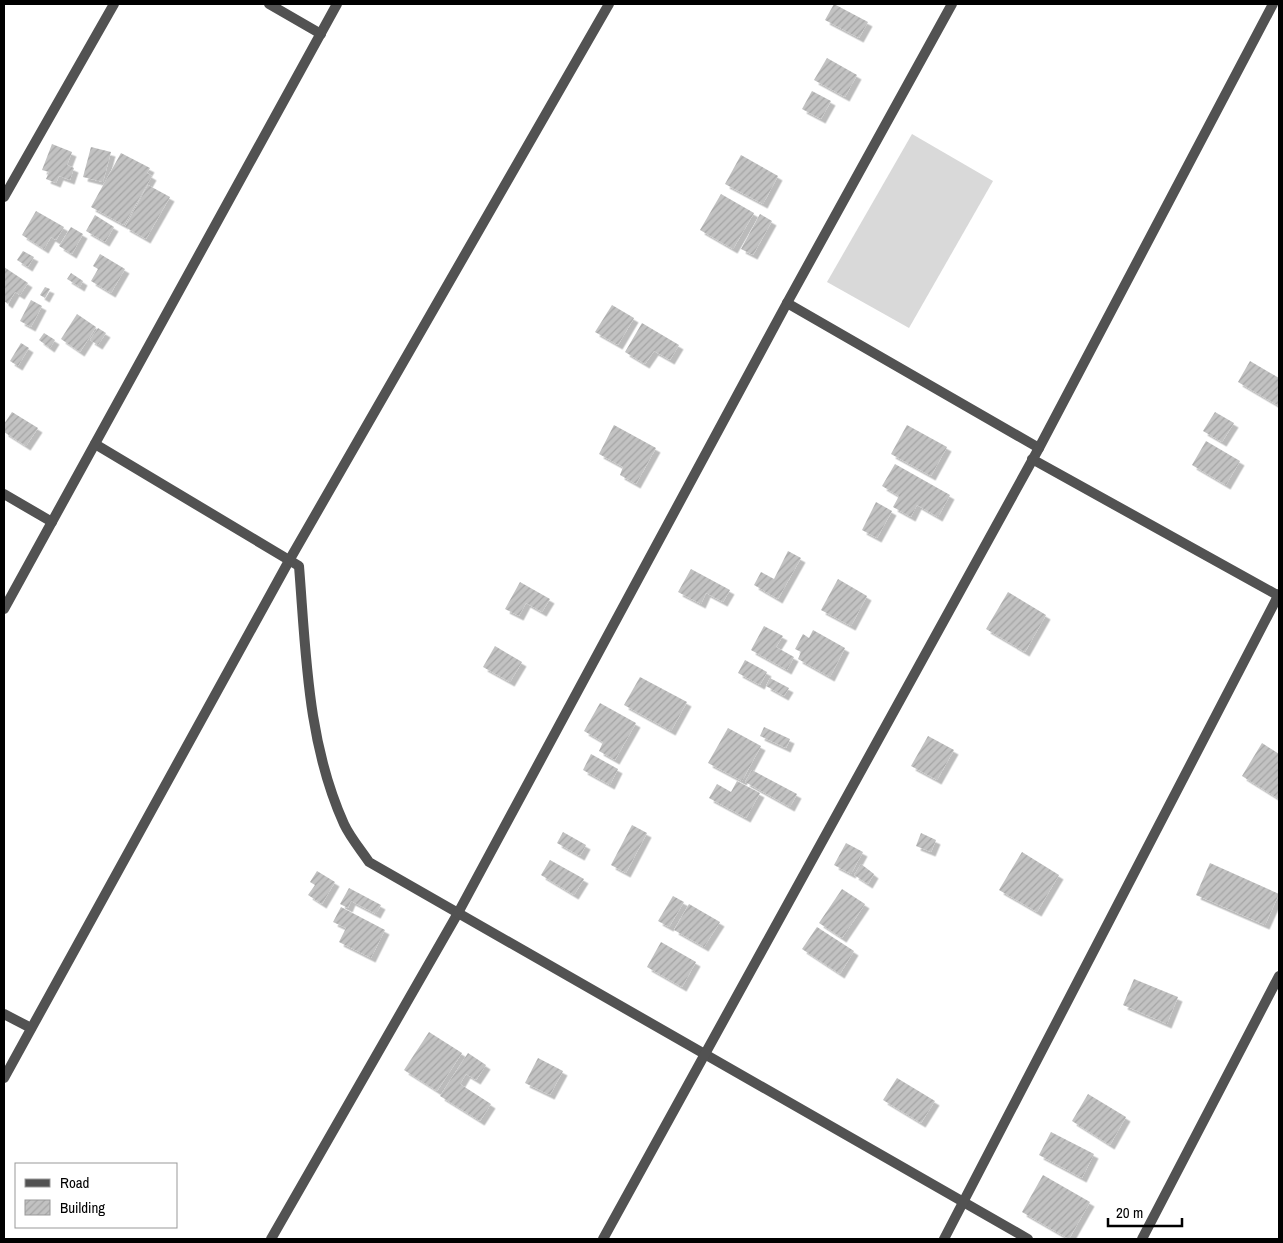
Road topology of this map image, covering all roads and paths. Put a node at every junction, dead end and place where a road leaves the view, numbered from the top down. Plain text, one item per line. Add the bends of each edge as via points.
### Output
1 (114, 4) edge
2 (269, 4) edge
3 (337, 4) edge
4 (609, 4) edge
5 (952, 4) edge
6 (1273, 4) edge
7 (320, 34) junction
8 (4, 197) edge
9 (787, 303) junction
10 (95, 444) junction
11 (1038, 448) junction
12 (1032, 459) junction
13 (4, 494) edge
14 (52, 522) junction
15 (290, 559) junction
16 (1279, 595) edge
17 (4, 609) edge
18 (458, 913) junction
19 (1279, 976) edge
20 (4, 1014) edge
21 (31, 1028) junction
22 (704, 1054) junction
23 (4, 1078) edge
24 (964, 1202) junction
25 (271, 1239) edge
26 (603, 1239) edge
27 (944, 1239) edge
28 (1028, 1239) edge
29 (1142, 1239) edge

1 - 8 street
2 - 7 street
3 - 7 street
4 - 15 street
5 - 9 street
6 - 11 street
7 - 10 street
9 - 11 street
9 - 18 street
10 - 14 street
10 - 15 street
11 - 12 street
12 - 16 street
12 - 22 street
13 - 14 street
14 - 17 street
15 - 18 street via 299,566 310,708 323,766 344,825 369,862
15 - 21 street
16 - 24 street
18 - 22 street
18 - 25 street
19 - 29 street
20 - 21 street
21 - 23 street
22 - 24 street
22 - 26 street
24 - 27 street
24 - 28 street

